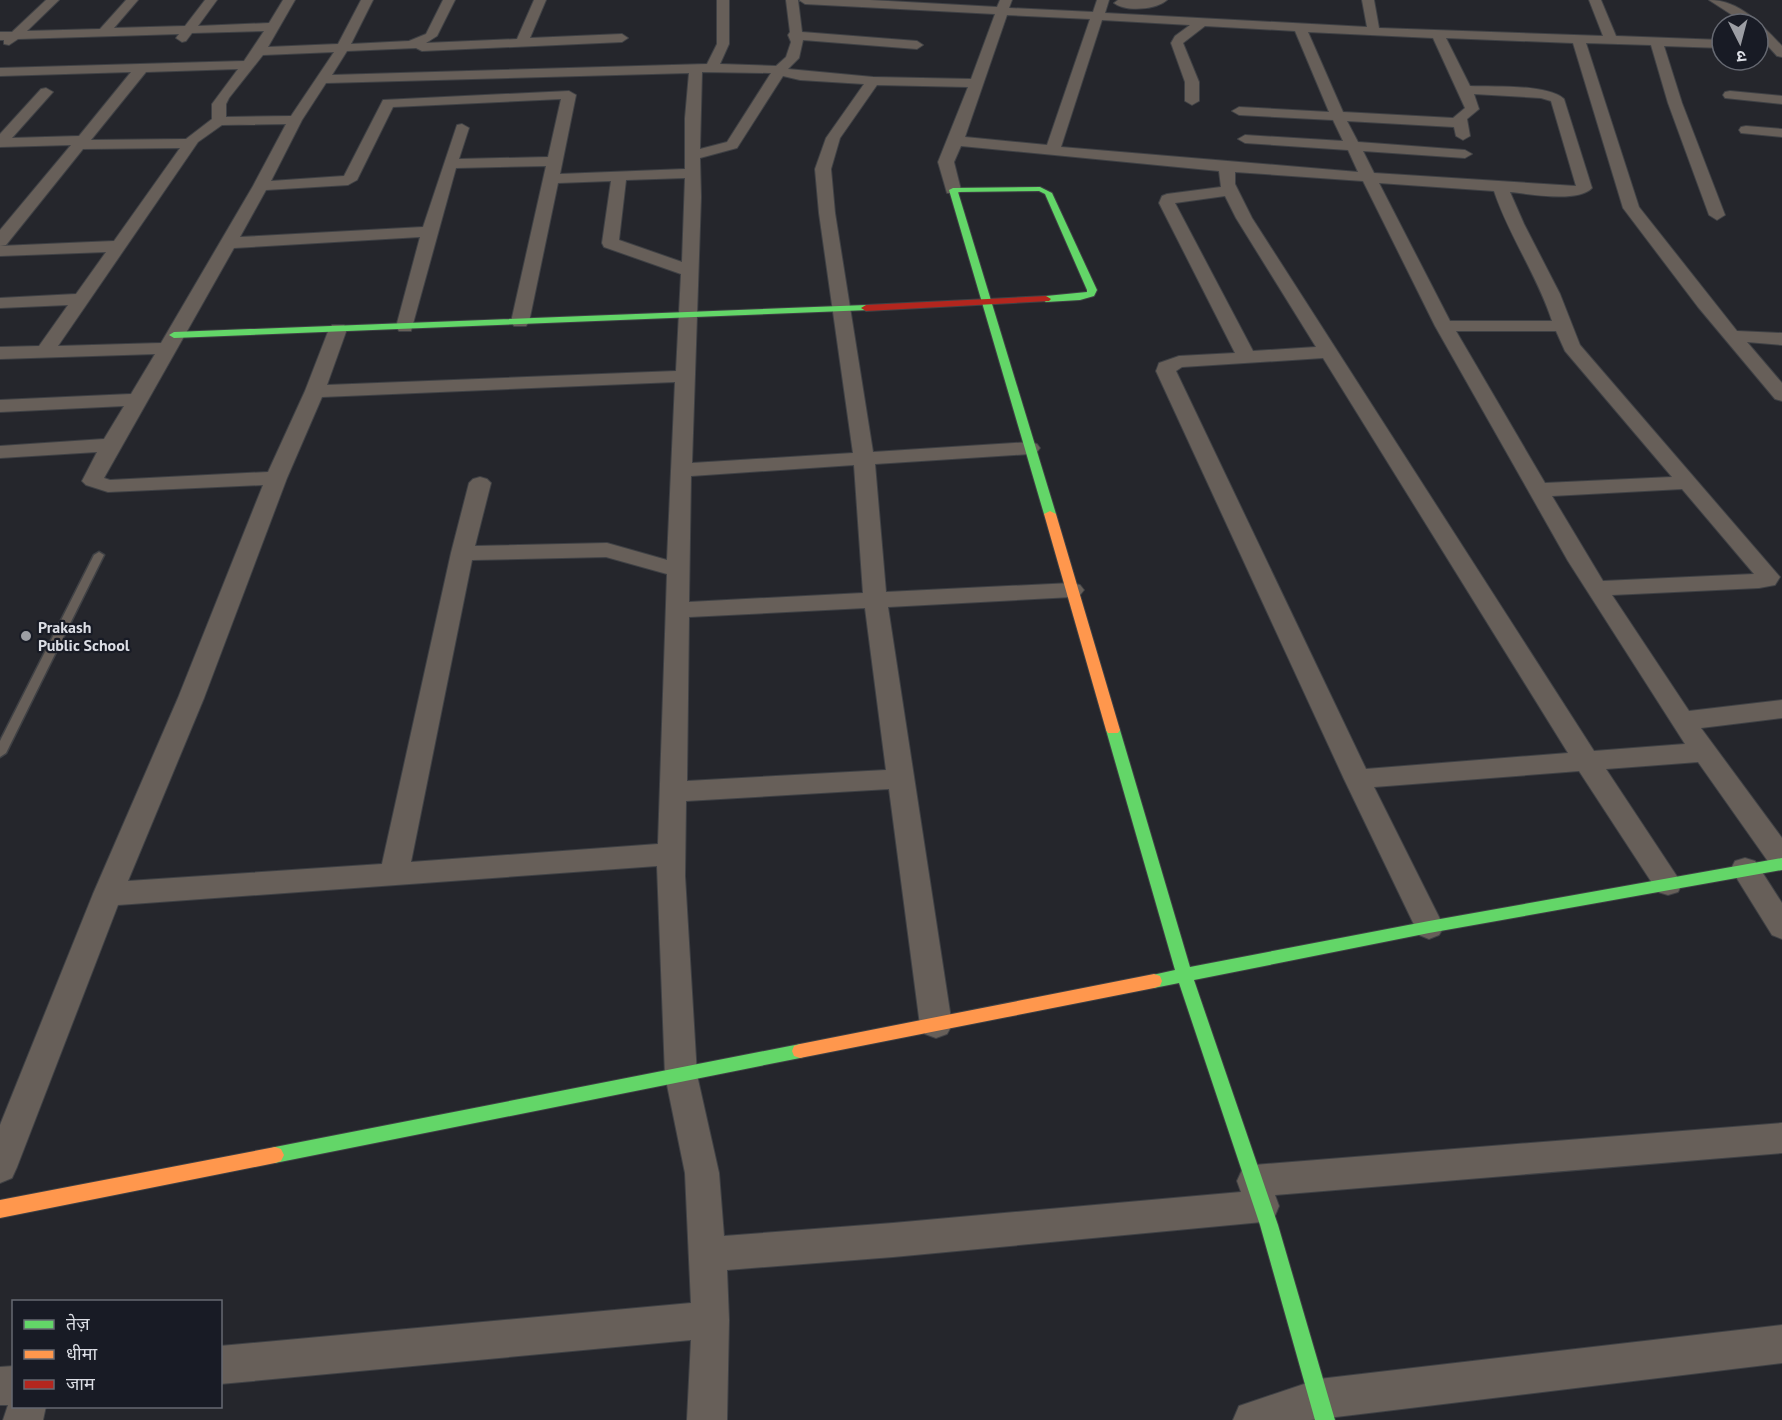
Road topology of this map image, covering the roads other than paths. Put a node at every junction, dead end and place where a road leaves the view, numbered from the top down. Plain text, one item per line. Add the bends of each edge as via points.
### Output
1 (53, 0) edge
2 (132, 0) edge
3 (211, 0) edge
4 (289, 0) edge
5 (367, 0) edge
6 (449, 0) edge
7 (540, 0) edge
8 (723, 0) edge
9 (792, 0) edge
10 (805, 0) edge
11 (1161, 0) edge
12 (1368, 0) edge
13 (1595, 0) edge
14 (1715, 0) edge
15 (1103, 1) edge
16 (886, 2) edge
17 (1004, 6) edge
18 (1735, 12) edge
19 (1098, 18) junction
20 (1201, 23) junction
21 (273, 27) junction
22 (1300, 28) junction
23 (188, 30) junction
24 (104, 32) junction
25 (1374, 32) junction
26 (1438, 34) junction
27 (794, 35) junction
28 (7, 36) edge
29 (622, 38) dead end
30 (1578, 38) junction
31 (1611, 39) junction
32 (1656, 41) junction
33 (194, 43) dead end
34 (522, 43) junction
35 (1710, 43) edge
36 (179, 44) junction
37 (418, 45) junction
38 (917, 45) dead end
39 (342, 49) junction
40 (259, 51) junction
41 (248, 65) junction
42 (141, 68) junction
43 (704, 68) junction
44 (779, 71) junction
45 (0, 72) edge
46 (413, 77) junction
47 (323, 79) junction
48 (873, 81) junction
49 (975, 83) junction
50 (1467, 90) junction
51 (46, 92) dead end
52 (1730, 95) dead end
53 (1782, 100) edge
54 (1192, 101) dead end
55 (1239, 111) dead end
56 (1338, 117) junction
57 (295, 120) junction
58 (219, 122) junction
59 (1461, 123) junction
60 (462, 128) dead end
61 (1746, 130) dead end
62 (1782, 133) edge
63 (1245, 139) dead end
64 (956, 141) junction
65 (82, 142) junction
66 (190, 142) junction
67 (0, 143) edge
68 (1354, 147) junction
69 (1052, 151) junction
70 (553, 161) junction
71 (450, 164) junction
72 (693, 164) junction
73 (1227, 168) junction
74 (1468, 169) junction
75 (619, 176) junction
76 (1367, 177) junction
77 (550, 179) junction
78 (261, 186) junction
79 (1500, 186) junction
80 (953, 190) junction
81 (1231, 192) junction
82 (1717, 215) dead end
83 (430, 232) junction
84 (0, 241) edge
85 (226, 243) junction
86 (118, 246) junction
87 (0, 251) edge
88 (690, 271) junction
89 (82, 299) junction
90 (985, 302) junction
91 (0, 303) edge
92 (842, 310) junction
93 (689, 314) junction
94 (520, 322) junction
95 (1444, 326) junction
96 (1562, 326) junction
97 (405, 327) junction
98 (338, 329) junction
99 (1732, 336) junction
100 (1782, 339) edge
101 (171, 342) junction
102 (45, 351) junction
103 (1330, 352) junction
104 (0, 353) edge
105 (1246, 357) junction
106 (685, 376) junction
107 (315, 391) junction
108 (1782, 395) edge
109 (139, 399) junction
110 (0, 406) edge
111 (112, 445) junction
112 (1030, 448) junction
113 (0, 452) edge
114 (864, 459) junction
115 (681, 470) junction
116 (276, 478) junction
117 (1689, 482) junction
118 (480, 483) dead end
119 (1538, 490) junction
120 (462, 553) junction
121 (99, 555) dead end
122 (678, 570) junction
123 (1597, 588) junction
124 (1072, 590) junction
125 (875, 598) junction
126 (677, 610) junction
127 (1782, 709) edge
128 (1682, 721) junction
129 (1705, 752) junction
130 (0, 753) edge
131 (1587, 762) junction
132 (900, 779) junction
133 (1356, 779) junction
134 (672, 792) junction
135 (671, 854) junction
136 (1782, 859) edge
137 (1782, 864) edge
138 (1745, 869) junction
139 (394, 873) junction
140 (1668, 884) junction
141 (108, 894) junction
142 (1429, 927) junction
143 (1782, 927) edge
144 (1185, 976) junction
145 (936, 1025) junction
146 (681, 1075) junction
147 (1782, 1138) edge
148 (0, 1167) edge
149 (1258, 1193) junction
150 (0, 1209) edge
151 (708, 1254) junction
152 (710, 1320) junction
153 (1782, 1344) edge
154 (222, 1365) edge
155 (1322, 1409) edge
156 (707, 1420) edge
157 (1253, 1420) edge

1 - 28 street
2 - 24 street
3 - 23 street
4 - 21 street
5 - 39 street
6 - 37 street via 435,31
7 - 34 street
8 - 43 street via 723,44
9 - 27 street
10 - 16 street
11 - 15 street via 1142,4
12 - 25 street
13 - 31 street
14 - 18 street
15 - 19 street
16 - 17 street
17 - 19 street
17 - 49 street
19 - 20 street
19 - 69 street
20 - 22 street
20 - 54 street via 1177,43 1192,82
21 - 23 street
21 - 40 street
22 - 25 street
22 - 56 street
23 - 24 street
23 - 36 street
24 - 28 street
25 - 26 street
26 - 30 street
26 - 50 street
27 - 38 street
27 - 44 street via 796,50
28 - 36 street via 0,50
29 - 34 street
30 - 31 street
30 - 99 street via 1631,208
31 - 32 street
32 - 35 street
32 - 82 street
33 - 36 street
34 - 37 street
37 - 39 street
37 - 46 street via 423,54
39 - 40 street
39 - 47 street
40 - 41 street
41 - 42 street
41 - 58 street via 219,104
42 - 45 street
42 - 65 street
43 - 44 street
43 - 46 street
43 - 72 street via 692,118
44 - 48 street
44 - 72 street via 732,145
46 - 47 street
47 - 57 street
48 - 49 street
48 - 92 street via 833,138 823,169
49 - 64 street
50 - 59 street via 1472,109 1461,116
50 - 79 street via 1543,94 1557,99 1584,188 1573,192
51 - 67 street
52 - 53 street
55 - 56 street
56 - 59 street
56 - 68 street
57 - 58 street
57 - 78 street
58 - 66 street
59 - 74 street
60 - 71 street
61 - 62 street
63 - 68 street
64 - 69 street
64 - 80 street via 946,162
65 - 66 street
65 - 67 street
65 - 84 street
66 - 86 street
68 - 74 street
68 - 76 street
69 - 73 street
70 - 71 street
70 - 77 street
70 - 78 street via 569,95 401,101 386,105 348,180
71 - 83 street
72 - 75 street
72 - 88 street
73 - 76 street
73 - 81 street
74 - 76 street
74 - 79 street
75 - 77 street
75 - 88 street via 610,243
76 - 95 street
77 - 94 street
78 - 85 street
79 - 96 street via 1514,224 1555,301
80 - 90 street
80 - 90 street via 1045,190 1092,290 1080,297
81 - 103 street
81 - 105 street via 1173,197 1167,203
83 - 85 street
83 - 97 street
85 - 101 street
86 - 87 street
86 - 89 street
88 - 93 street
89 - 91 street
89 - 102 street
90 - 92 street
90 - 112 street
92 - 93 street
92 - 114 street
93 - 94 street
93 - 106 street
94 - 97 street
95 - 96 street
95 - 119 street
96 - 117 street via 1583,361
97 - 98 street
98 - 101 street
98 - 107 street
99 - 100 street
99 - 108 street
101 - 102 street
101 - 109 street
102 - 104 street
103 - 105 street
103 - 131 street
105 - 133 street via 1179,362 1166,367 1166,371
106 - 107 street
106 - 115 street
107 - 116 street
109 - 110 street
109 - 111 street
111 - 113 street
111 - 116 street via 94,475 93,481 98,484
112 - 114 street
112 - 124 street
114 - 115 street
114 - 125 street
115 - 122 street
116 - 141 street via 191,698
117 - 119 street
117 - 123 street via 1767,574 1767,580
118 - 120 street
119 - 123 street
120 - 122 street via 607,549
120 - 139 street
121 - 130 lane
122 - 126 street
123 - 128 street
124 - 125 street
124 - 144 street
125 - 126 street
125 - 132 street
126 - 134 street
127 - 128 street
128 - 129 street
129 - 131 street
129 - 136 street
131 - 133 street
131 - 140 street
132 - 134 street
132 - 145 street
133 - 142 street
134 - 135 street
135 - 139 street
135 - 146 street
137 - 138 street
138 - 140 street
138 - 143 street
139 - 141 street
140 - 142 street
141 - 148 street
142 - 144 street
144 - 145 street
144 - 149 street
145 - 146 street
146 - 150 street
146 - 151 street via 702,1173
147 - 149 street
149 - 151 street via 893,1240
149 - 155 street
151 - 152 street
152 - 154 street
152 - 156 street
153 - 155 street
155 - 157 street

